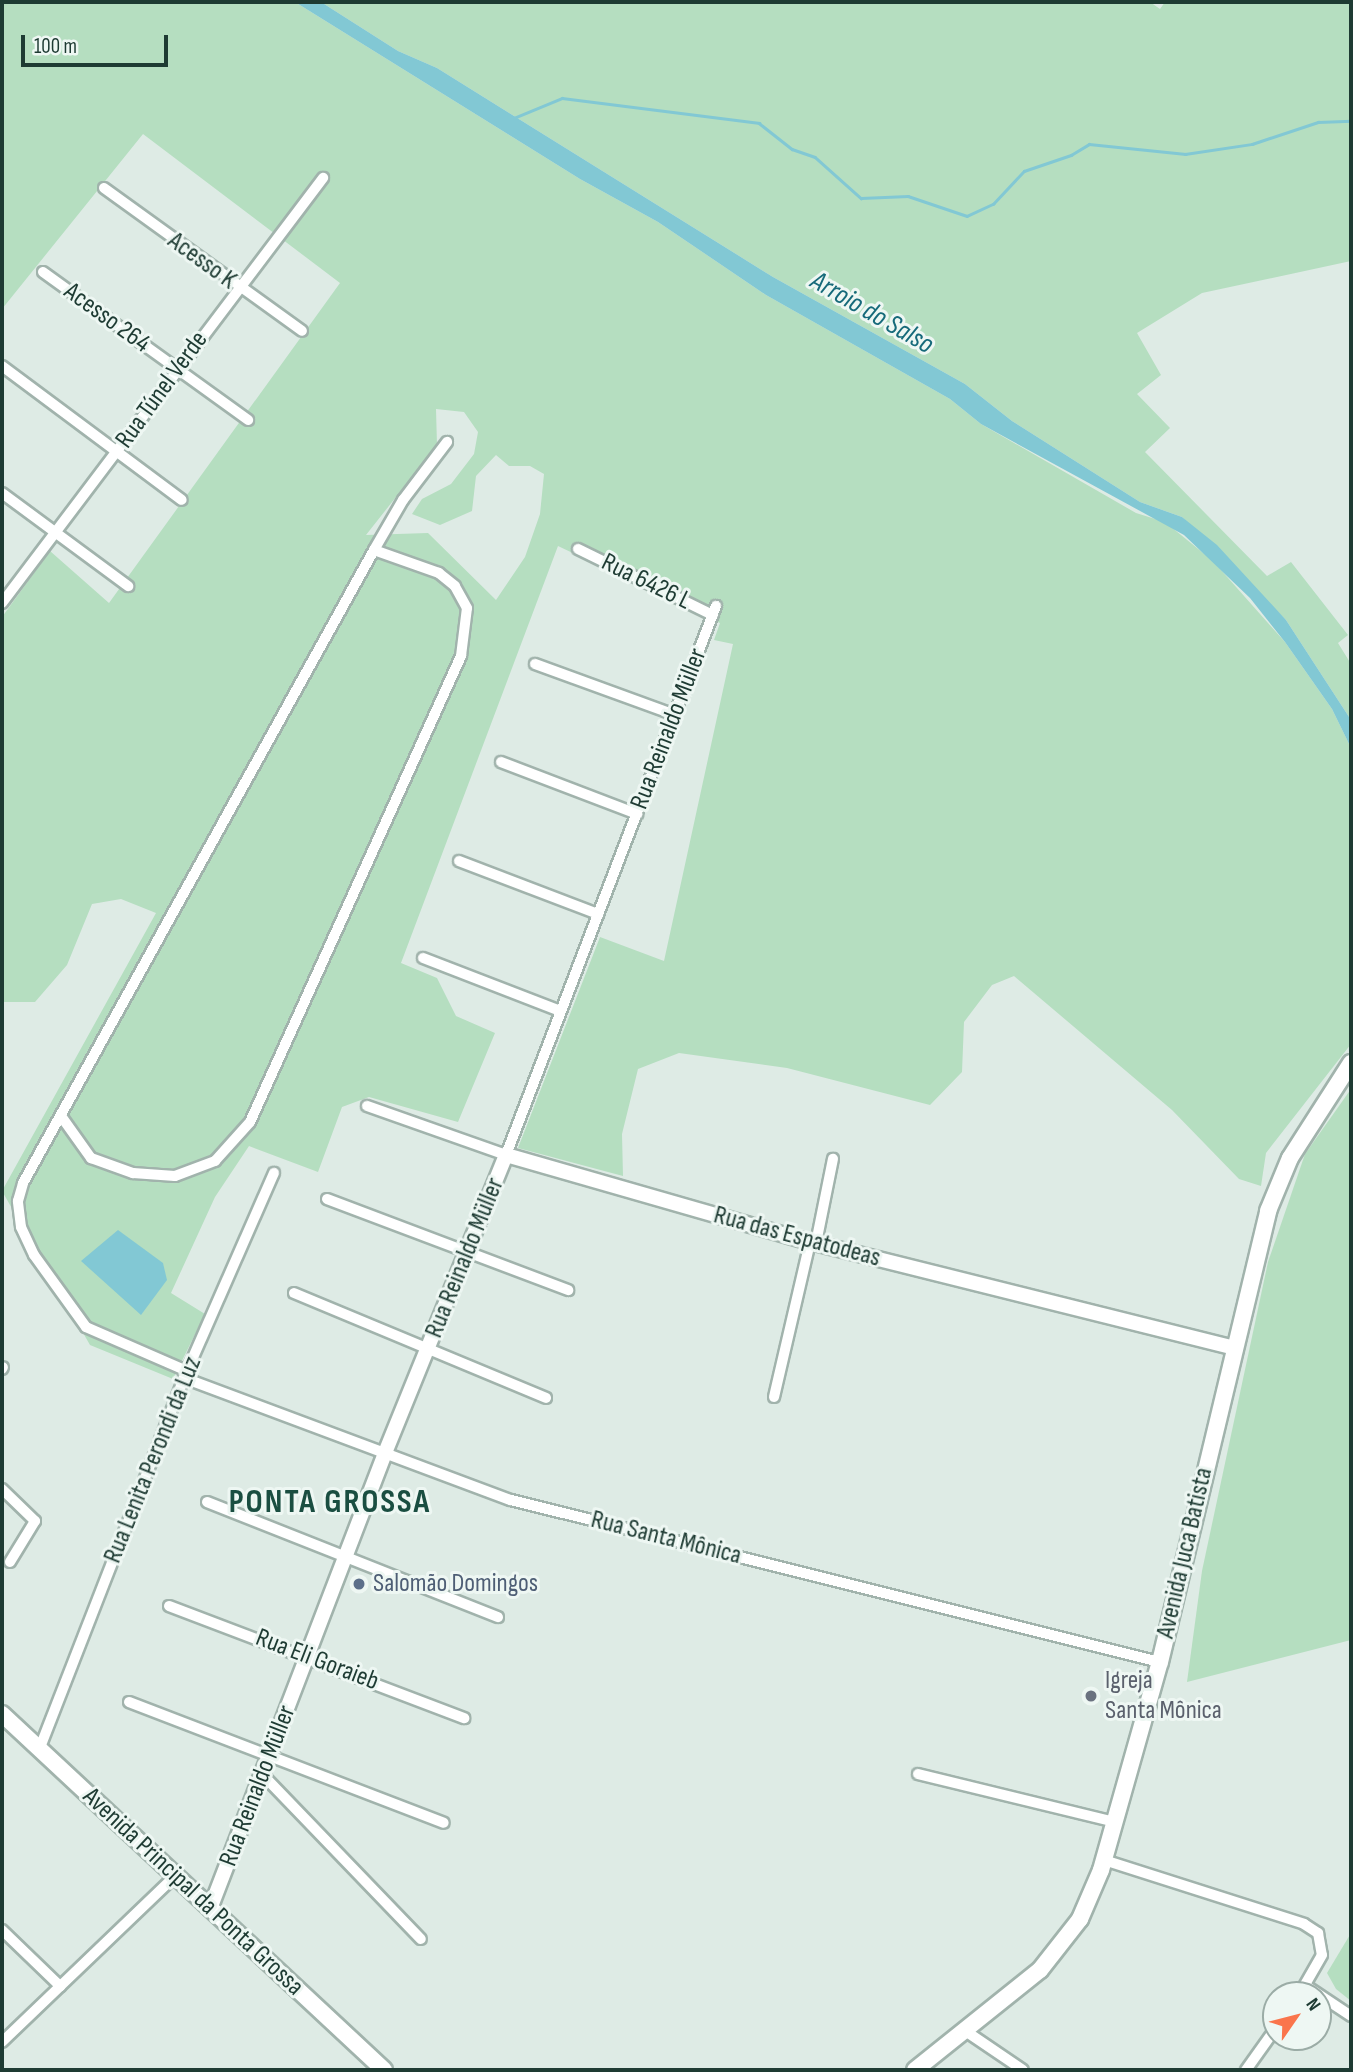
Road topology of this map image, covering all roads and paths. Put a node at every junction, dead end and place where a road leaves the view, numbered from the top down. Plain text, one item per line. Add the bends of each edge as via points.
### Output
1 (323, 178) dead end
2 (104, 188) dead end
3 (43, 272) dead end
4 (238, 288) junction
5 (302, 331) dead end
6 (2, 366) edge
7 (176, 368) junction
8 (244, 417) dead end
9 (447, 442) dead end
10 (116, 453) junction
11 (2, 493) edge
12 (182, 500) dead end
13 (54, 532) junction
14 (578, 549) dead end
15 (374, 550) junction
16 (128, 586) dead end
17 (2, 603) edge
18 (715, 610) joint
19 (535, 664) dead end
20 (675, 715) junction
21 (501, 762) dead end
22 (637, 814) junction
23 (459, 861) dead end
24 (598, 914) junction
25 (423, 958) dead end
26 (560, 1011) junction
27 (1351, 1063) edge
28 (368, 1106) dead end
29 (61, 1116) junction
30 (506, 1155) junction
31 (833, 1159) dead end
32 (274, 1173) dead end
33 (327, 1199) dead end
34 (813, 1242) junction
35 (467, 1252) junction
36 (568, 1290) dead end
37 (294, 1293) dead end
38 (1232, 1347) junction
39 (428, 1349) junction
40 (185, 1375) junction
41 (774, 1397) dead end
42 (546, 1398) dead end
43 (385, 1453) junction
44 (2, 1489) edge
45 (207, 1502) dead end
46 (345, 1558) junction
47 (10, 1562) dead end
48 (169, 1606) dead end
49 (498, 1617) dead end
50 (309, 1656) junction
51 (1160, 1662) junction
52 (129, 1702) dead end
53 (2, 1714) edge
54 (464, 1718) dead end
55 (39, 1750) junction
56 (270, 1756) junction
57 (262, 1774) junction
58 (918, 1774) dead end
59 (444, 1822) dead end
60 (1115, 1822) junction
61 (1104, 1860) junction
62 (175, 1875) junction
63 (210, 1909) junction
64 (2, 1930) edge
65 (421, 1939) dead end
66 (1307, 1981) edge
67 (60, 1986) junction
68 (1332, 2006) edge
69 (1351, 2016) edge
70 (964, 2030) junction
71 (2, 2042) edge
72 (1262, 2048) edge
73 (384, 2070) edge
74 (915, 2070) edge
75 (1023, 2070) edge
76 (1246, 2070) edge

1 - 4 street, Rua Túnel Verde
2 - 4 street, Acesso K
3 - 7 street, Acesso 264
4 - 5 street, Acesso K
4 - 7 street, Rua Túnel Verde
6 - 10 street
7 - 8 street, Acesso 264
7 - 10 street, Rua Túnel Verde
9 - 15 street, Rua Santa Mônica via 403,500
10 - 12 street
10 - 13 street, Rua Túnel Verde
11 - 13 street
13 - 16 street
13 - 17 street, Rua Túnel Verde
14 - 18 street, Rua 6426 L
15 - 29 street, Rua Santa Mônica
15 - 29 street via 439,573 455,586 467,608 461,656 250,1122 215,1161 175,1176 133,1173 91,1158
18 - 20 street, Rua Reinaldo Müller
19 - 20 street
20 - 22 street, Rua Reinaldo Müller
21 - 22 street
22 - 24 street, Rua Reinaldo Müller
23 - 24 street
24 - 26 street, Rua Reinaldo Müller
25 - 26 street
26 - 30 street, Rua Reinaldo Müller
27 - 38 main road, Avenida Juca Batista via 1290,1158 1268,1211
28 - 30 street, Rua das Espatodeas
29 - 40 street, Rua Santa Mônica via 18,1201 21,1227 34,1255 86,1327
30 - 34 street, Rua das Espatodeas
30 - 35 street, Rua Reinaldo Müller
31 - 34 street
32 - 40 street, Rua Lenita Perondi da Luz
33 - 35 street
34 - 38 street, Rua das Espatodeas
34 - 41 street
35 - 36 street
35 - 39 street, Rua Reinaldo Müller
37 - 39 street
38 - 51 main road, Avenida Juca Batista
39 - 42 street
39 - 43 street, Rua Reinaldo Müller
40 - 43 street, Rua Santa Mônica
40 - 55 street, Rua Lenita Perondi da Luz
43 - 46 street, Rua Reinaldo Müller
43 - 51 street, Rua Santa Mônica via 511,1500
44 - 47 street via 35,1521
45 - 46 street
46 - 49 street
46 - 50 street, Rua Reinaldo Müller
48 - 50 street, Rua Eli Goraieb
50 - 54 street, Rua Eli Goraieb
50 - 56 street, Rua Reinaldo Müller
51 - 60 main road, Avenida Juca Batista
52 - 56 street
53 - 55 main road, Avenida Principal da Ponta Grossa
55 - 62 main road, Avenida Principal da Ponta Grossa
56 - 57 street, Rua Reinaldo Müller
56 - 59 street
57 - 63 street, Rua Reinaldo Müller
57 - 65 street
58 - 60 street
60 - 61 main road, Avenida Juca Batista
61 - 66 street via 1304,1924 1322,1942 1322,1955
61 - 70 main road, Avenida Juca Batista via 1080,1919 1040,1970
62 - 63 main road, Avenida Principal da Ponta Grossa
62 - 67 street
63 - 73 main road, Avenida Principal da Ponta Grossa
64 - 67 street
67 - 71 street
68 - 69 street
70 - 74 main road, Avenida Juca Batista
70 - 75 street
72 - 76 street

